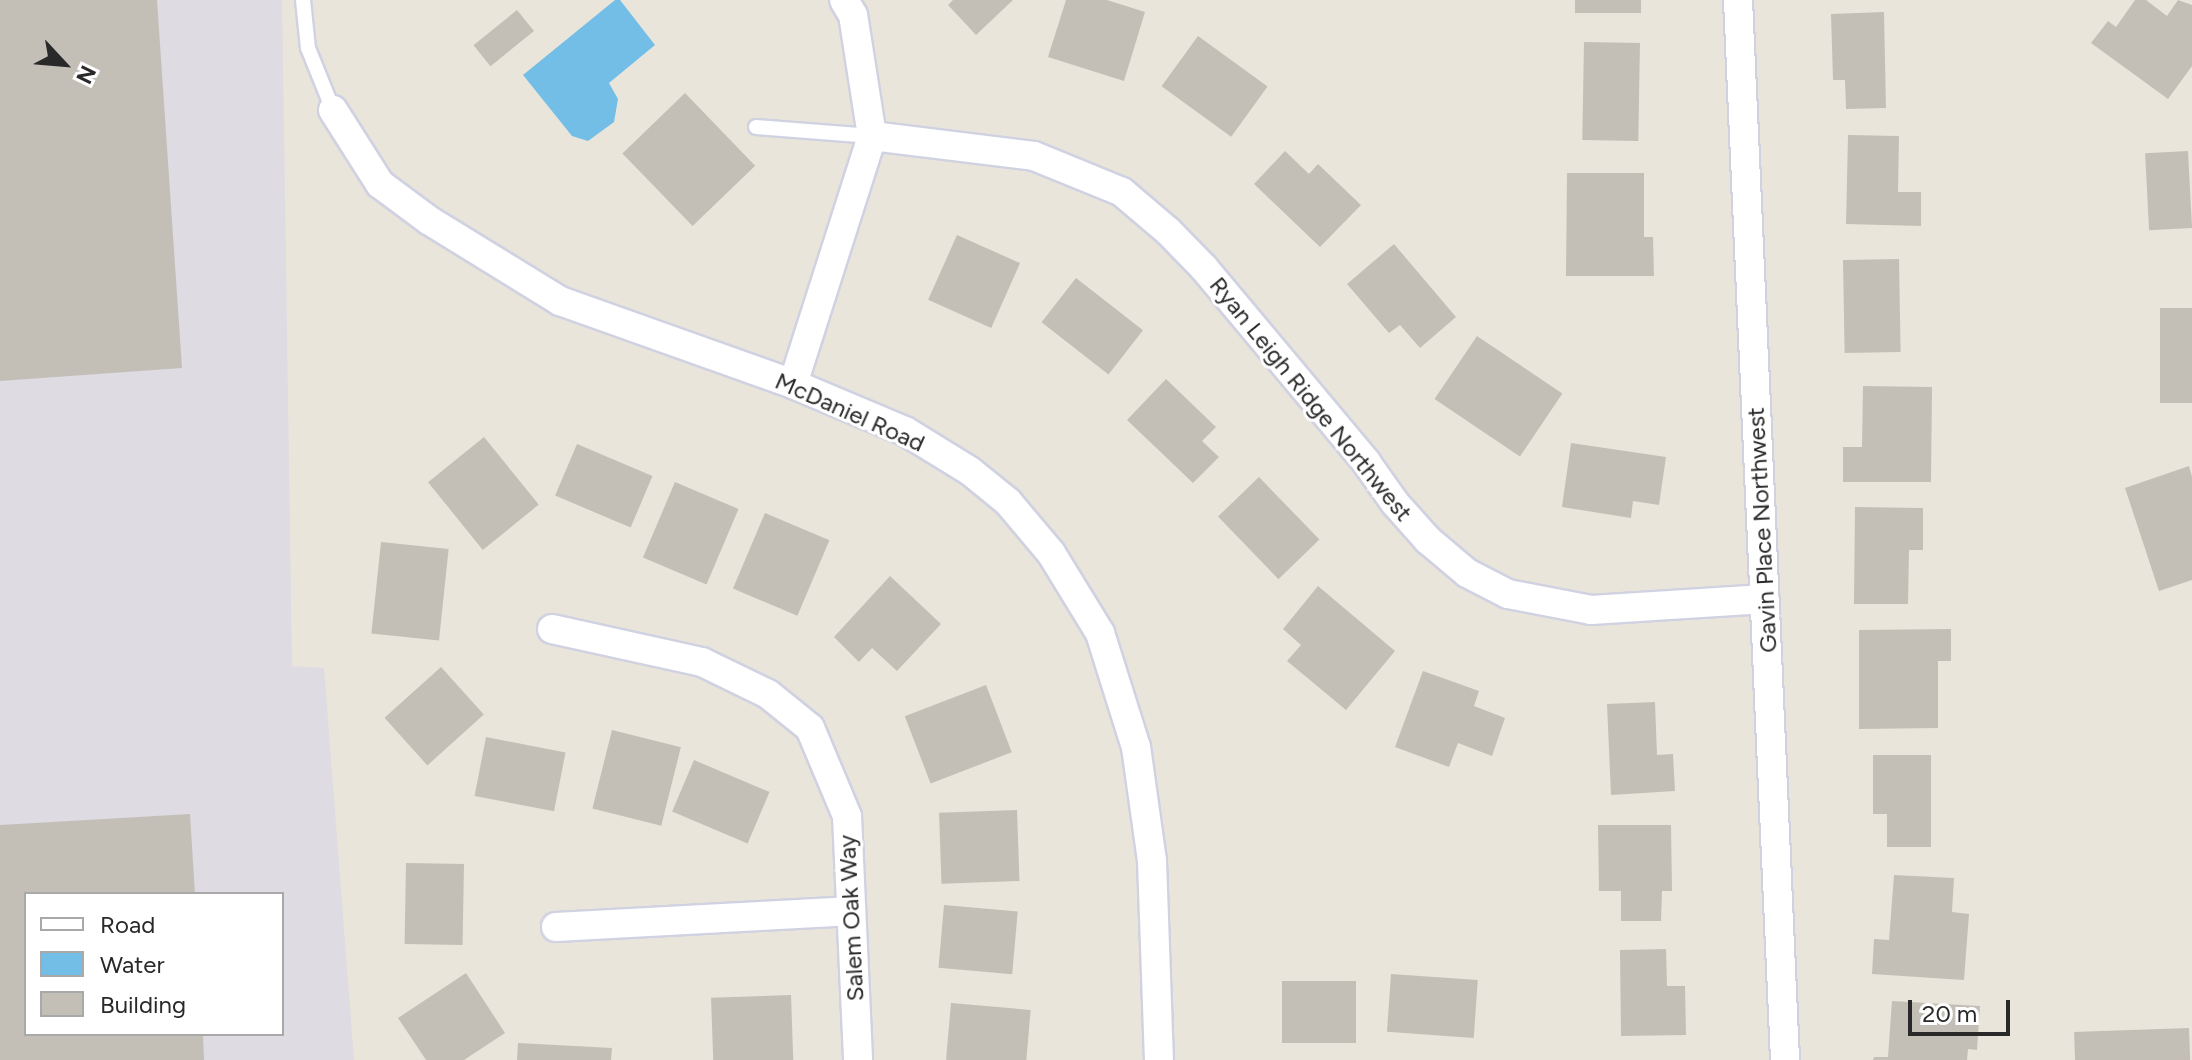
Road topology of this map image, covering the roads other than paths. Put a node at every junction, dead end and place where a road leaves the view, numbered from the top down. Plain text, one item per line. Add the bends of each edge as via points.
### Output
1 (303, 0) edge
2 (844, 0) edge
3 (1738, 0) edge
4 (333, 110) joint
5 (756, 127) dead end
6 (872, 136) junction
7 (793, 384) junction
8 (1765, 599) junction
9 (552, 629) dead end
10 (849, 911) junction
11 (556, 927) dead end
12 (858, 1060) edge
13 (1159, 1060) edge
14 (1785, 1060) edge

1 - 4 lane, McDaniel Road via 308,48
2 - 6 street via 853,15
3 - 8 street, Gavin Place Northwest
4 - 7 street, McDaniel Road via 380,184 560,301
5 - 6 lane
6 - 7 street
6 - 8 street, Ryan Leigh Ridge Northwest via 1034,156 1122,192 1204,268 1395,503 1467,573 1508,594 1591,610
7 - 13 street, McDaniel Road via 905,431 970,471 1008,502 1051,553 1100,633 1136,747 1152,861
8 - 14 street, Gavin Place Northwest
9 - 10 street, Salem Oak Way via 702,662 768,694 810,728 847,816
10 - 11 street
10 - 12 street, Salem Oak Way

